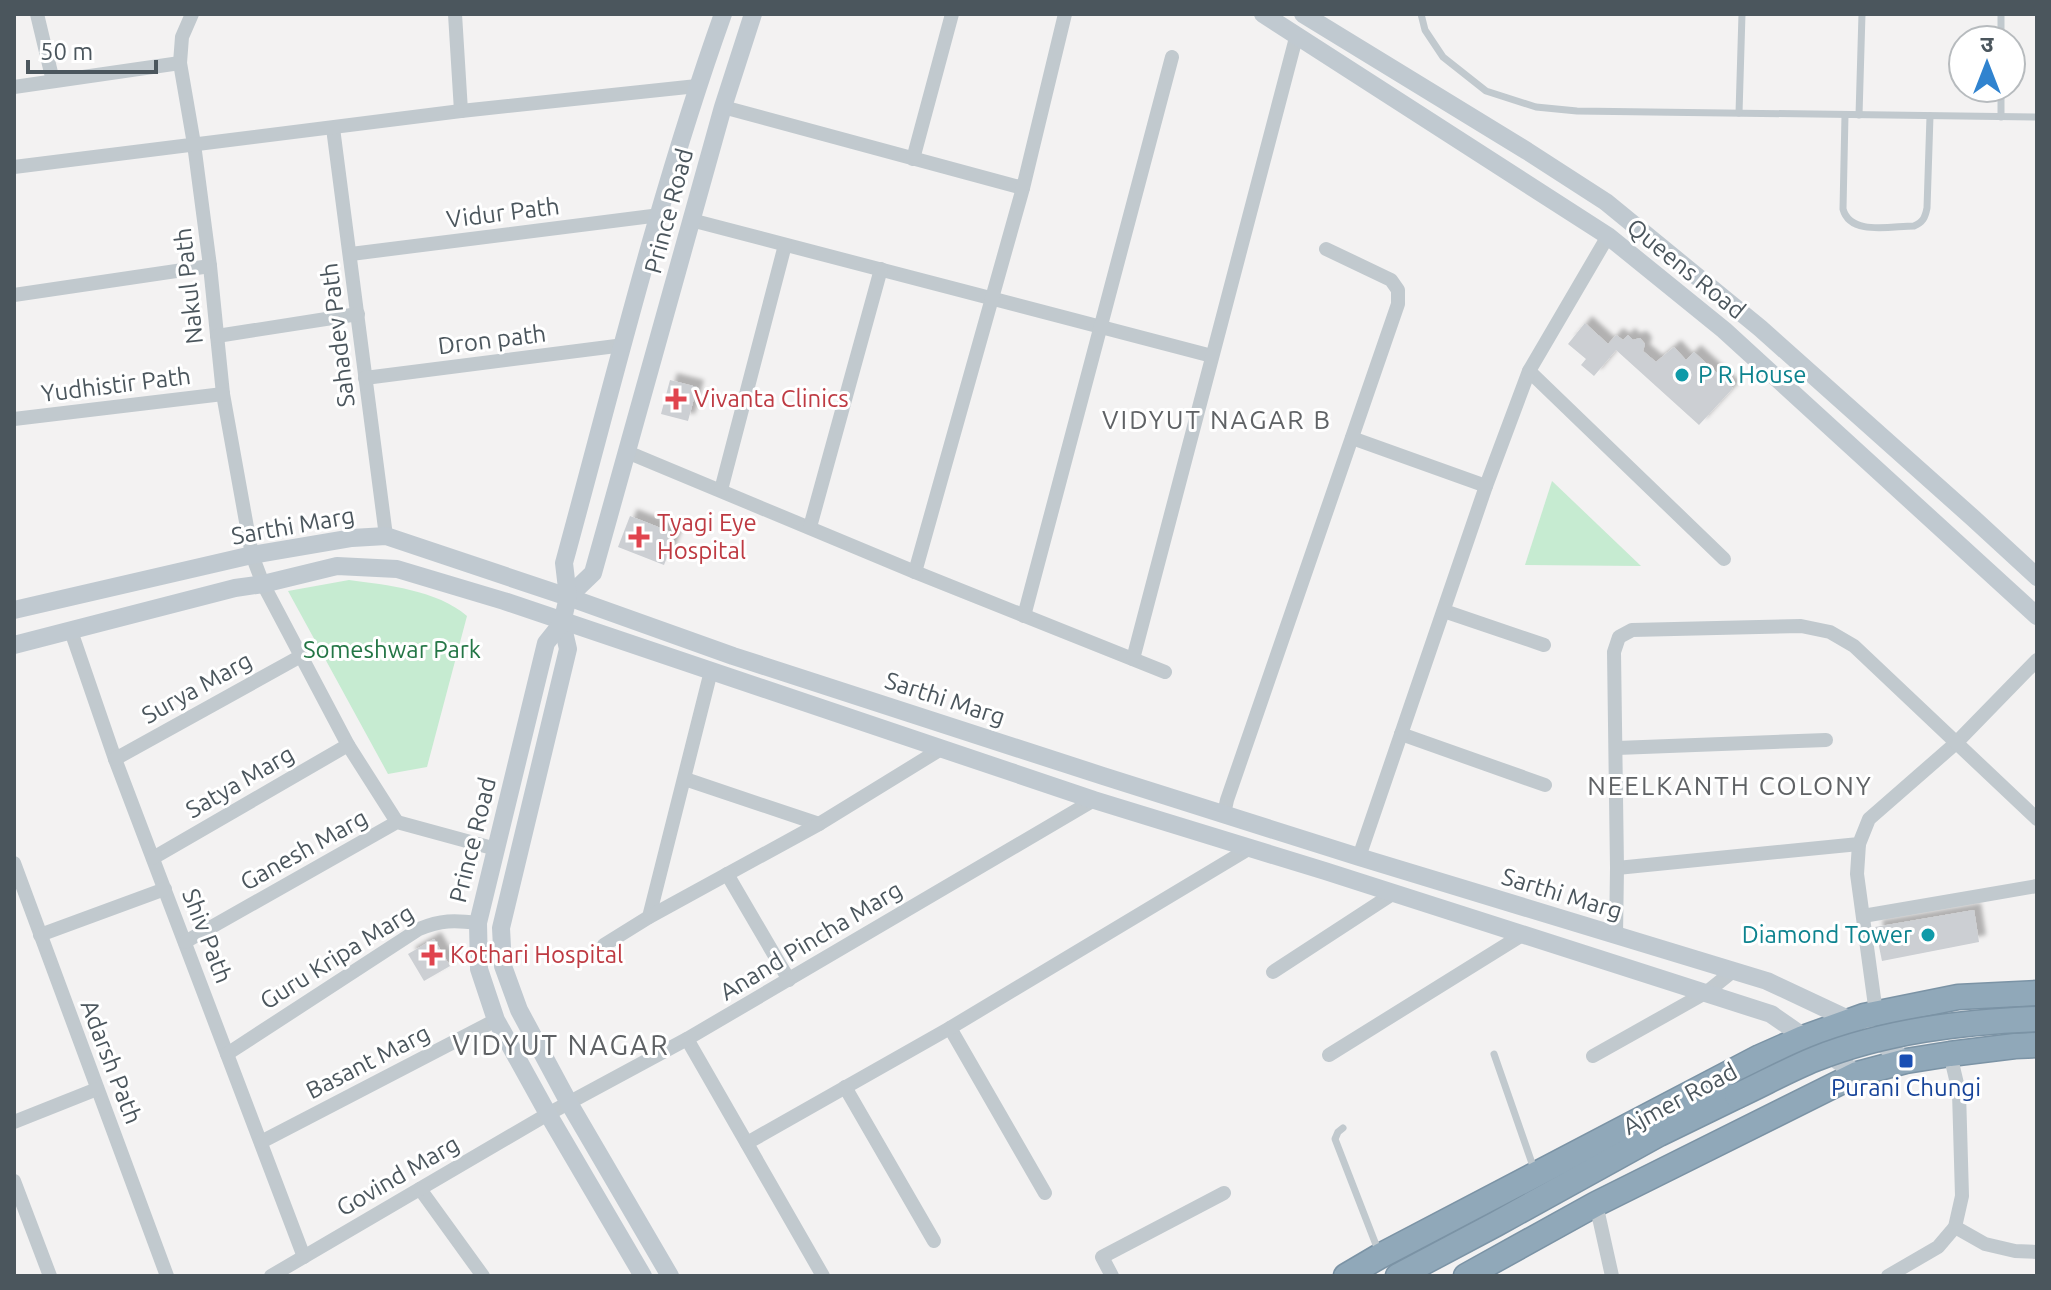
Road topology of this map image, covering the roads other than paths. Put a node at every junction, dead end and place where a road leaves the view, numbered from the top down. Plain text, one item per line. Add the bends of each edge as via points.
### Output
1 (37, 14) edge
2 (192, 14) edge
3 (455, 14) edge
4 (723, 14) edge
5 (753, 14) edge
6 (952, 14) edge
7 (1065, 14) edge
8 (1263, 14) edge
9 (1303, 14) edge
10 (1421, 14) edge
11 (1742, 14) edge
12 (1862, 14) edge
13 (1297, 34) junction
14 (1172, 57) dead end
15 (180, 63) junction
16 (53, 81) junction
17 (697, 86) junction
18 (14, 87) edge
19 (2001, 104) edge
20 (723, 107) junction
21 (461, 111) junction
22 (1739, 113) junction
23 (1845, 115) junction
24 (1859, 115) junction
25 (1930, 116) junction
26 (2001, 117) junction
27 (2037, 117) edge
28 (333, 128) junction
29 (1495, 131) junction
30 (194, 144) junction
31 (1482, 154) junction
32 (913, 159) junction
33 (14, 167) edge
34 (1023, 188) junction
35 (660, 215) junction
36 (691, 220) junction
37 (1608, 236) junction
38 (785, 245) junction
39 (1326, 249) dead end
40 (351, 254) junction
41 (210, 266) junction
42 (881, 269) junction
43 (14, 295) edge
44 (992, 298) junction
45 (358, 314) junction
46 (1102, 326) junction
47 (217, 336) junction
48 (624, 345) junction
49 (1212, 356) junction
50 (1529, 371) junction
51 (365, 378) junction
52 (223, 394) junction
53 (14, 419) edge
54 (1352, 438) junction
55 (627, 452) junction
56 (1486, 486) junction
57 (721, 490) junction
58 (810, 527) junction
59 (386, 536) junction
60 (252, 555) junction
61 (1724, 559) dead end
62 (915, 572) junction
63 (2037, 577) edge
64 (263, 584) junction
65 (568, 597) junction
66 (14, 610) edge
67 (1444, 611) junction
68 (1024, 616) junction
69 (2037, 616) edge
70 (562, 623) junction
71 (71, 631) junction
72 (14, 645) edge
73 (1544, 645) dead end
74 (301, 656) junction
75 (1133, 659) junction
76 (2037, 660) edge
77 (711, 671) junction
78 (1165, 672) dead end
79 (928, 719) junction
80 (1401, 734) junction
81 (1826, 740) dead end
82 (921, 742) junction
83 (1956, 743) junction
84 (348, 745) junction
85 (1617, 748) junction
86 (941, 749) junction
87 (115, 759) junction
88 (1103, 776) junction
89 (685, 779) junction
90 (1545, 785) dead end
91 (1094, 800) junction
92 (1224, 814) junction
93 (2037, 819) edge
94 (397, 822) junction
95 (819, 824) junction
96 (1257, 824) junction
97 (1859, 844) junction
98 (1250, 848) junction
99 (496, 849) junction
100 (1359, 857) junction
101 (153, 858) junction
102 (14, 863) edge
103 (1617, 868) junction
104 (727, 874) junction
105 (2037, 886) edge
106 (165, 889) junction
107 (1394, 893) junction
108 (1863, 916) junction
109 (649, 917) junction
110 (478, 923) junction
111 (40, 935) junction
112 (1522, 935) junction
113 (1616, 936) junction
114 (185, 942) junction
115 (604, 945) dead end
116 (1733, 971) junction
117 (1273, 972) dead end
118 (789, 980) junction
119 (1707, 992) junction
120 (2037, 993) edge
121 (1876, 1013) junction
122 (2037, 1019) edge
123 (496, 1020) junction
124 (1850, 1020) junction
125 (950, 1028) junction
126 (1803, 1038) junction
127 (687, 1039) junction
128 (2037, 1045) edge
129 (227, 1054) junction
130 (1494, 1054) dead end
131 (1950, 1054) junction
132 (1329, 1055) dead end
133 (1593, 1056) dead end
134 (1906, 1061) junction
135 (1857, 1074) junction
136 (845, 1087) junction
137 (97, 1089) junction
138 (569, 1103) junction
139 (548, 1114) junction
140 (14, 1122) edge
141 (1343, 1128) dead end
142 (261, 1142) junction
143 (747, 1143) junction
144 (1536, 1175) junction
145 (14, 1181) edge
146 (420, 1189) junction
147 (1045, 1193) dead end
148 (1224, 1193) dead end
149 (1596, 1204) junction
150 (1955, 1227) junction
151 (934, 1241) dead end
152 (2037, 1252) edge
153 (1380, 1256) junction
154 (304, 1257) junction
155 (1473, 1274) edge
156 (50, 1276) edge
157 (167, 1276) edge
158 (271, 1276) edge
159 (483, 1276) edge
160 (643, 1276) edge
161 (670, 1276) edge
162 (823, 1276) edge
163 (1112, 1276) edge
164 (1346, 1276) edge
165 (1398, 1276) edge
166 (1612, 1276) edge
167 (1888, 1276) edge

1 - 16 street
2 - 15 street, Nakul Path via 182,37
3 - 21 street
4 - 17 street, Prince Road
5 - 20 street, Prince Road
6 - 32 street
7 - 34 street
8 - 13 street, Queens Road
9 - 29 street, Queens Road
10 - 22 lane via 1443,57 1486,91 1536,107
11 - 22 lane
12 - 24 lane
13 - 31 street, Queens Road
13 - 49 street
14 - 46 street
15 - 16 street
15 - 30 street, Nakul Path
16 - 18 street
17 - 21 street
17 - 35 street, Prince Road
19 - 26 lane
20 - 32 street
20 - 36 street, Prince Road
21 - 28 street
22 - 23 lane
23 - 24 lane
23 - 25 lane via 1843,209 1845,218 1861,227 1914,226 1925,217
24 - 25 lane
25 - 26 lane
26 - 27 lane
28 - 30 street
28 - 40 street, Sahadev Path
29 - 31 street
29 - 63 street, Queens Road via 1606,202 1760,328
30 - 33 street
30 - 41 street, Nakul Path
31 - 37 street, Queens Road
32 - 34 street
34 - 44 street
35 - 40 street, Vidur Path
35 - 48 street, Prince Road
36 - 38 street
36 - 55 street, Prince Road
37 - 50 street
37 - 69 street, Queens Road via 1724,330
38 - 42 street
38 - 57 street
39 - 54 street via 1391,280 1398,290 1398,304
40 - 45 street, Sahadev Path
41 - 43 street
41 - 47 street, Nakul Path
42 - 44 street
42 - 58 street
44 - 46 street
44 - 62 street
45 - 47 street
45 - 51 street, Sahadev Path
46 - 49 street
46 - 68 street
47 - 52 street, Nakul Path
48 - 51 street, Dron path
48 - 65 street, Prince Road via 564,563
49 - 75 street
50 - 56 street
50 - 61 street
51 - 59 street, Sahadev Path
52 - 53 street, Yudhistir Path
52 - 60 street, Nakul Path
54 - 56 street
54 - 92 street
55 - 57 street
55 - 65 street, Prince Road via 593,573
56 - 67 street
57 - 58 street
58 - 62 street
59 - 60 street, Sarthi Marg
59 - 65 street, Sarthi Marg
60 - 64 street, Nakul Path
60 - 66 street, Sarthi Marg
62 - 68 street
64 - 70 street via 337,566 397,569
64 - 71 street
64 - 74 street, Nakul Path
65 - 70 street, Prince Road
65 - 79 street, Sarthi Marg
67 - 73 street
67 - 80 street
68 - 75 street
70 - 77 street
70 - 99 street, Prince Road via 546,643
70 - 138 street, Prince Road via 568,649 501,928 503,966 519,1010
71 - 72 street
71 - 87 street, Shiv Path
74 - 84 street, Nakul Path
74 - 87 street, Surya Marg
75 - 78 street
76 - 83 street
77 - 82 street
77 - 89 street
79 - 82 street
79 - 88 street, Sarthi Marg
80 - 90 street
80 - 100 street
81 - 85 street
82 - 86 street
83 - 85 street via 1854,646 1830,632 1801,626 1632,630 1619,637 1614,652
83 - 93 street
83 - 97 street via 1869,819
84 - 94 street, Nakul Path
84 - 101 street, Satya Marg
85 - 103 street
86 - 91 street
86 - 95 street
87 - 101 street, Shiv Path
88 - 91 street
88 - 92 street, Sarthi Marg
89 - 95 street
89 - 109 street
91 - 98 street
91 - 118 street, Anand Pincha Marg
92 - 96 street, Sarthi Marg
94 - 99 street, Ganesh Marg
94 - 114 street, Ganesh Marg
95 - 104 street
96 - 98 street
96 - 100 street, Sarthi Marg
97 - 103 street
97 - 108 street
98 - 107 street
98 - 125 street
99 - 110 street, Prince Road
100 - 113 street, Sarthi Marg
101 - 106 street, Shiv Path
102 - 111 street, Adarsh Path
103 - 113 street
104 - 109 street
104 - 118 street
105 - 108 street
106 - 111 street
106 - 114 street, Shiv Path
107 - 112 street
107 - 117 street
108 - 121 street
109 - 115 street
110 - 123 street, Prince Road via 479,969
110 - 129 street, Guru Kripa Marg via 454,920 419,929
111 - 137 street, Adarsh Path
112 - 119 street
112 - 132 street
113 - 116 street, Sarthi Marg
114 - 129 street, Shiv Path
116 - 119 street
116 - 124 street, Sarthi Marg
118 - 127 street, Anand Pincha Marg
119 - 126 street via 1771,1014
119 - 133 street
120 - 121 highway, Ajmer Road via 1958,997
121 - 124 highway, Ajmer Road
122 - 165 highway, bridge via 1978,1021 1893,1035 1815,1059 1659,1134
123 - 139 street, Prince Road
123 - 142 street, Basant Marg
124 - 126 highway, Ajmer Road
124 - 134 street, Sarthi Marg
125 - 136 street
125 - 147 street
126 - 135 street
126 - 144 highway, Ajmer Road
127 - 138 street, Anand Pincha Marg
127 - 143 street
128 - 131 highway
129 - 142 street, Shiv Path
130 - 144 lane
131 - 134 highway
131 - 150 street via 1959,1092 1962,1196
134 - 135 highway
135 - 149 highway
136 - 143 street
136 - 151 street
137 - 140 street
137 - 157 street, Adarsh Path
138 - 139 street, Anand Pincha Marg
138 - 161 street, Prince Road
139 - 146 street, Govind Marg
139 - 160 street, Prince Road
141 - 153 lane via 1335,1139
142 - 154 street, Shiv Path
143 - 162 street
144 - 153 highway, Ajmer Road
145 - 156 street
146 - 154 street, Govind Marg
146 - 159 street
148 - 163 street via 1102,1257
149 - 155 highway
149 - 166 street
150 - 152 street via 1985,1244
150 - 167 street via 1938,1247
153 - 164 highway, Ajmer Road
154 - 158 street, Govind Marg

